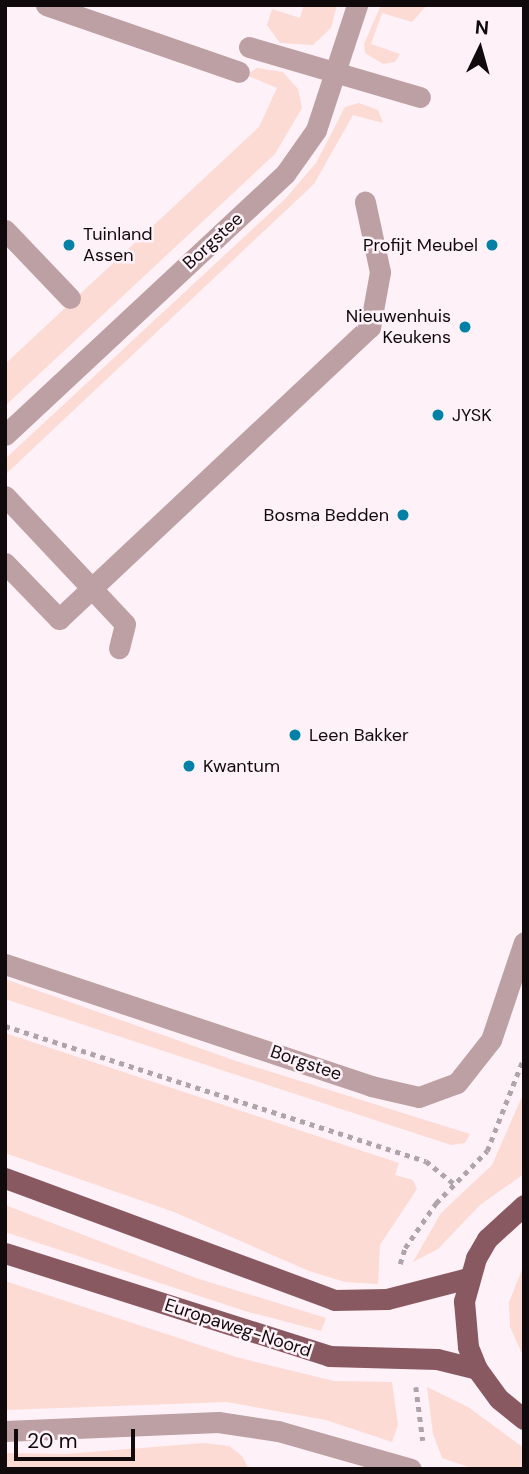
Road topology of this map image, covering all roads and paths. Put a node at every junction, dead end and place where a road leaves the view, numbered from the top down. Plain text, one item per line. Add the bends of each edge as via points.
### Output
1 (46, 5) edge
2 (357, 5) edge
3 (249, 47) dead end
4 (335, 71) junction
5 (239, 72) dead end
6 (420, 97) dead end
7 (365, 202) dead end
8 (5, 230) edge
9 (69, 298) dead end
10 (5, 435) edge
11 (5, 496) edge
12 (5, 563) edge
13 (92, 589) junction
14 (119, 648) dead end
15 (524, 942) edge
16 (5, 964) edge
17 (5, 1026) edge
18 (5, 1178) edge
19 (454, 1184) dead end
20 (524, 1205) edge
21 (5, 1252) edge
22 (468, 1278) junction
23 (477, 1369) junction
24 (524, 1419) edge
25 (5, 1431) edge
26 (411, 1469) edge

1 - 5 street
2 - 4 street, Borgstee
3 - 4 street
4 - 6 street
4 - 10 street, Borgstee via 316,130 285,174
7 - 13 street via 380,272 370,327
8 - 9 street
11 - 13 street
12 - 13 street via 59,619
13 - 14 street via 125,625
15 - 16 street, Borgstee via 491,1040 457,1083 419,1097 371,1086
17 - 19 path via 426,1161
18 - 22 main road via 334,1300 387,1299
20 - 22 main road via 487,1239
21 - 23 main road, Europaweg-Noord via 329,1356 437,1359
22 - 23 main road via 464,1325
23 - 24 main road via 499,1399
25 - 26 street via 74,1432 218,1422 278,1431

